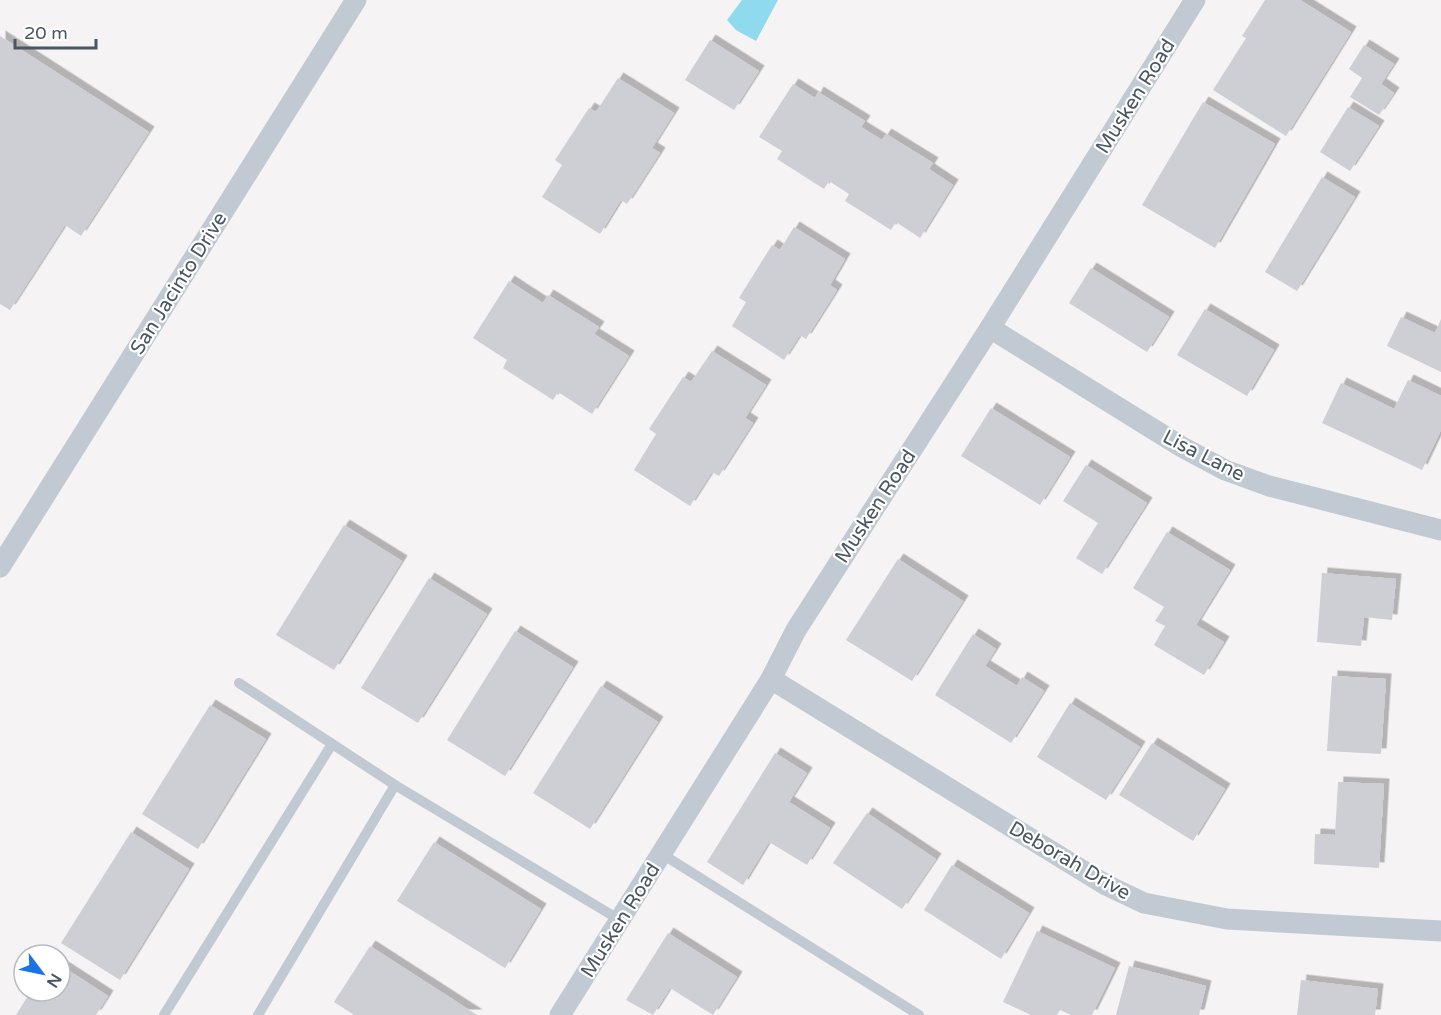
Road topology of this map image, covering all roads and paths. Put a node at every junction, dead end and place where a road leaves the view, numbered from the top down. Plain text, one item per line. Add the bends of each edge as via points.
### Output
1 (356, 0) edge
2 (1195, 0) edge
3 (990, 328) junction
4 (1441, 530) edge
5 (0, 567) edge
6 (771, 679) junction
7 (239, 683) dead end
8 (332, 744) junction
9 (395, 785) junction
10 (662, 854) junction
11 (620, 920) junction
12 (1441, 931) edge
13 (164, 1015) edge
14 (258, 1015) edge
15 (560, 1015) edge
16 (919, 1015) edge

1 - 5 street, San Jacinto Drive
2 - 3 street, Musken Road
3 - 4 street, Lisa Lane via 1225,470 1269,486
3 - 6 street, Musken Road via 796,630
6 - 10 street, Musken Road
6 - 12 street, Deborah Drive via 1106,885 1144,903 1227,919
7 - 8 lane
8 - 9 lane
8 - 13 lane
9 - 11 lane
9 - 14 lane
10 - 11 street, Musken Road
10 - 16 lane
11 - 15 street, Musken Road

